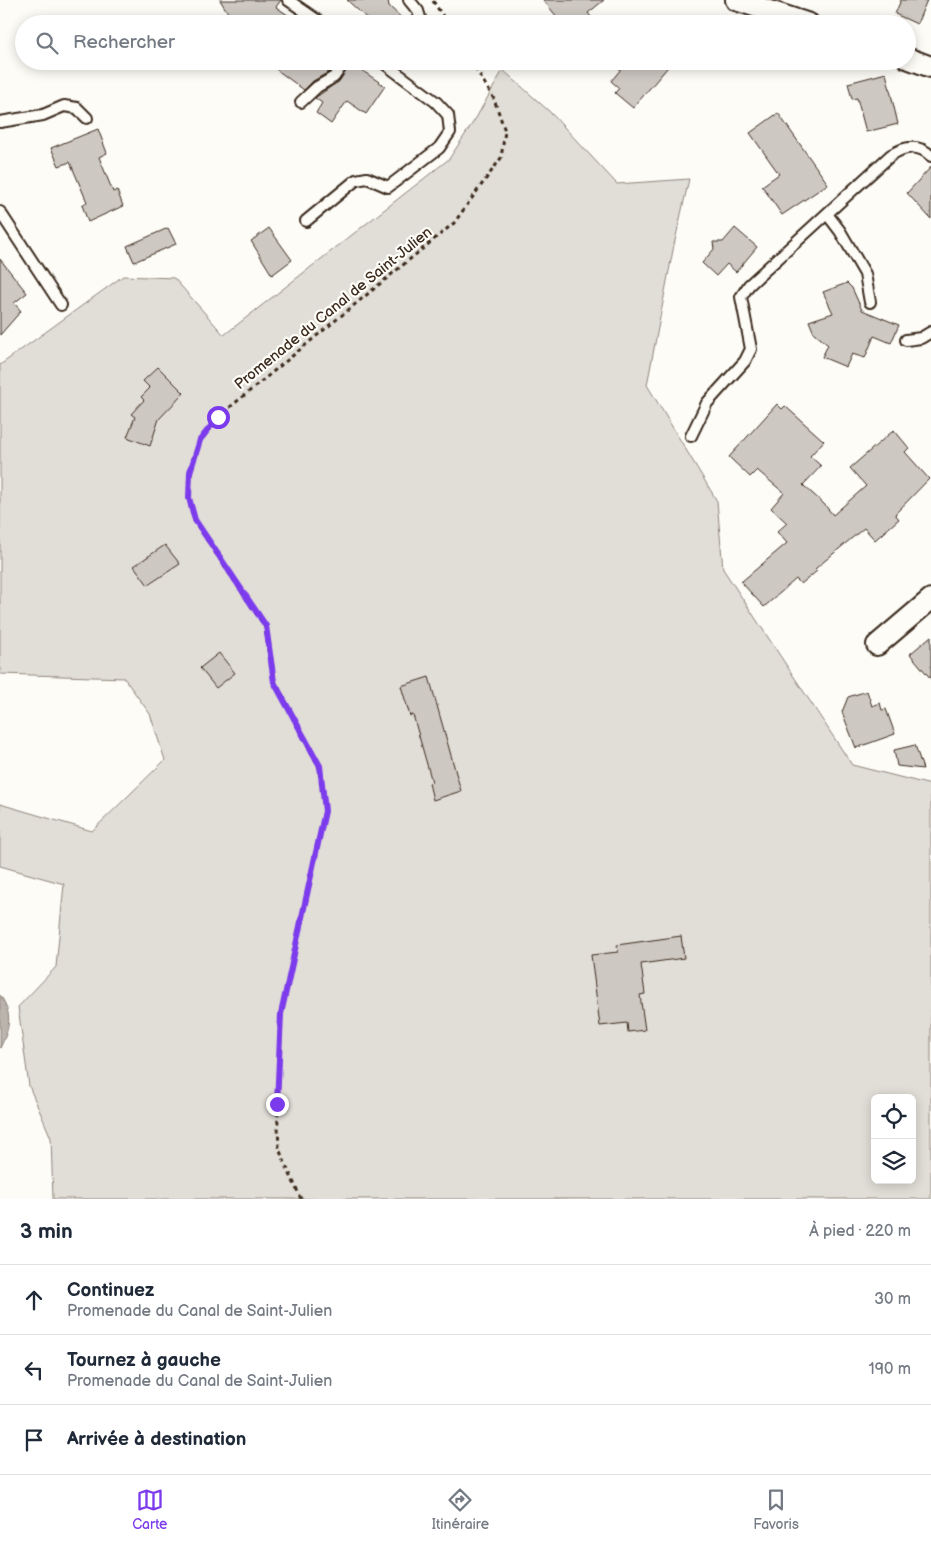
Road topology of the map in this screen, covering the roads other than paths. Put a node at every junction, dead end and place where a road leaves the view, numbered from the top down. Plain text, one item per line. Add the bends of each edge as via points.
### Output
1 (288, 0) edge
2 (409, 0) edge
3 (736, 0) edge
4 (309, 15) edge
5 (419, 15) edge
6 (782, 15) edge
7 (916, 61) edge
8 (931, 67) edge
9 (339, 70) edge
10 (393, 70) edge
11 (301, 102) dead end
12 (87, 118) dead end
13 (0, 122) edge
14 (931, 156) edge
15 (0, 212) edge
16 (827, 214) junction
17 (306, 221) dead end
18 (870, 302) dead end
19 (61, 305) dead end
20 (931, 332) edge
21 (906, 340) dead end
22 (691, 436) dead end
23 (931, 599) edge
24 (878, 645) dead end

1 - 4 lane
2 - 5 lane
3 - 6 street
7 - 8 street
9 - 11 lane
10 - 17 lane via 448,115 450,132 439,148 388,187 367,178 356,180
12 - 13 lane via 77,108 64,106 43,115
14 - 16 lane via 917,147 905,147 891,155
15 - 19 lane
16 - 18 lane via 865,274
16 - 22 lane via 749,285 741,297 752,349 706,403
20 - 21 lane via 921,338
23 - 24 street

